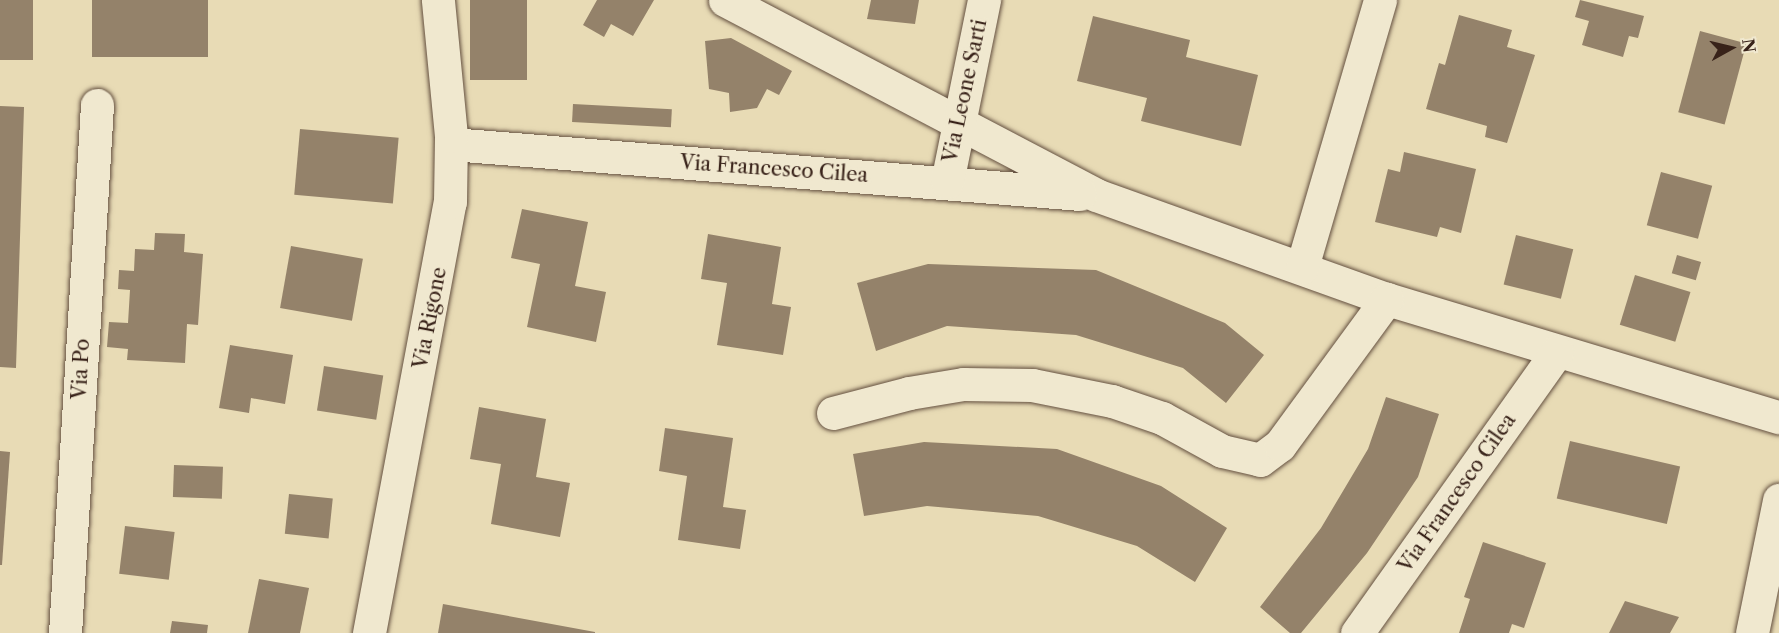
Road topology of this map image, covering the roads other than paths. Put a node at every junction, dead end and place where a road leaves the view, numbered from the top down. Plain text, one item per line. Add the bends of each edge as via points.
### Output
1 (438, 0) edge
2 (725, 0) edge
3 (984, 0) edge
4 (1380, 0) edge
5 (97, 105) dead end
6 (958, 124) junction
7 (451, 144) junction
8 (946, 182) junction
9 (1096, 195) junction
10 (1302, 267) junction
11 (1387, 299) junction
12 (1557, 352) junction
13 (833, 413) dead end
14 (1779, 417) edge
15 (1779, 500) edge
16 (65, 633) edge
17 (369, 633) edge
18 (1357, 633) edge
19 (1752, 633) edge

1 - 7 street, Via Rigone
2 - 6 street, Via Francesco Cilea
3 - 6 street, Via Leone Sarti
4 - 10 street
5 - 16 street, Via Po
6 - 8 street, Via Leone Sarti
6 - 9 street, Via Francesco Cilea
7 - 8 street, Via Francesco Cilea
7 - 17 street, Via Rigone via 444,242
8 - 9 street, Via Francesco Cilea
9 - 10 street, Via Francesco Cilea
10 - 11 street, Via Francesco Cilea
11 - 12 street, Via Francesco Cilea
11 - 13 street via 1280,445 1260,460 1222,451 1162,418 1112,401 1032,385 963,384
12 - 14 street, Via Francesco Cilea
12 - 18 street, Via Francesco Cilea
15 - 19 street

